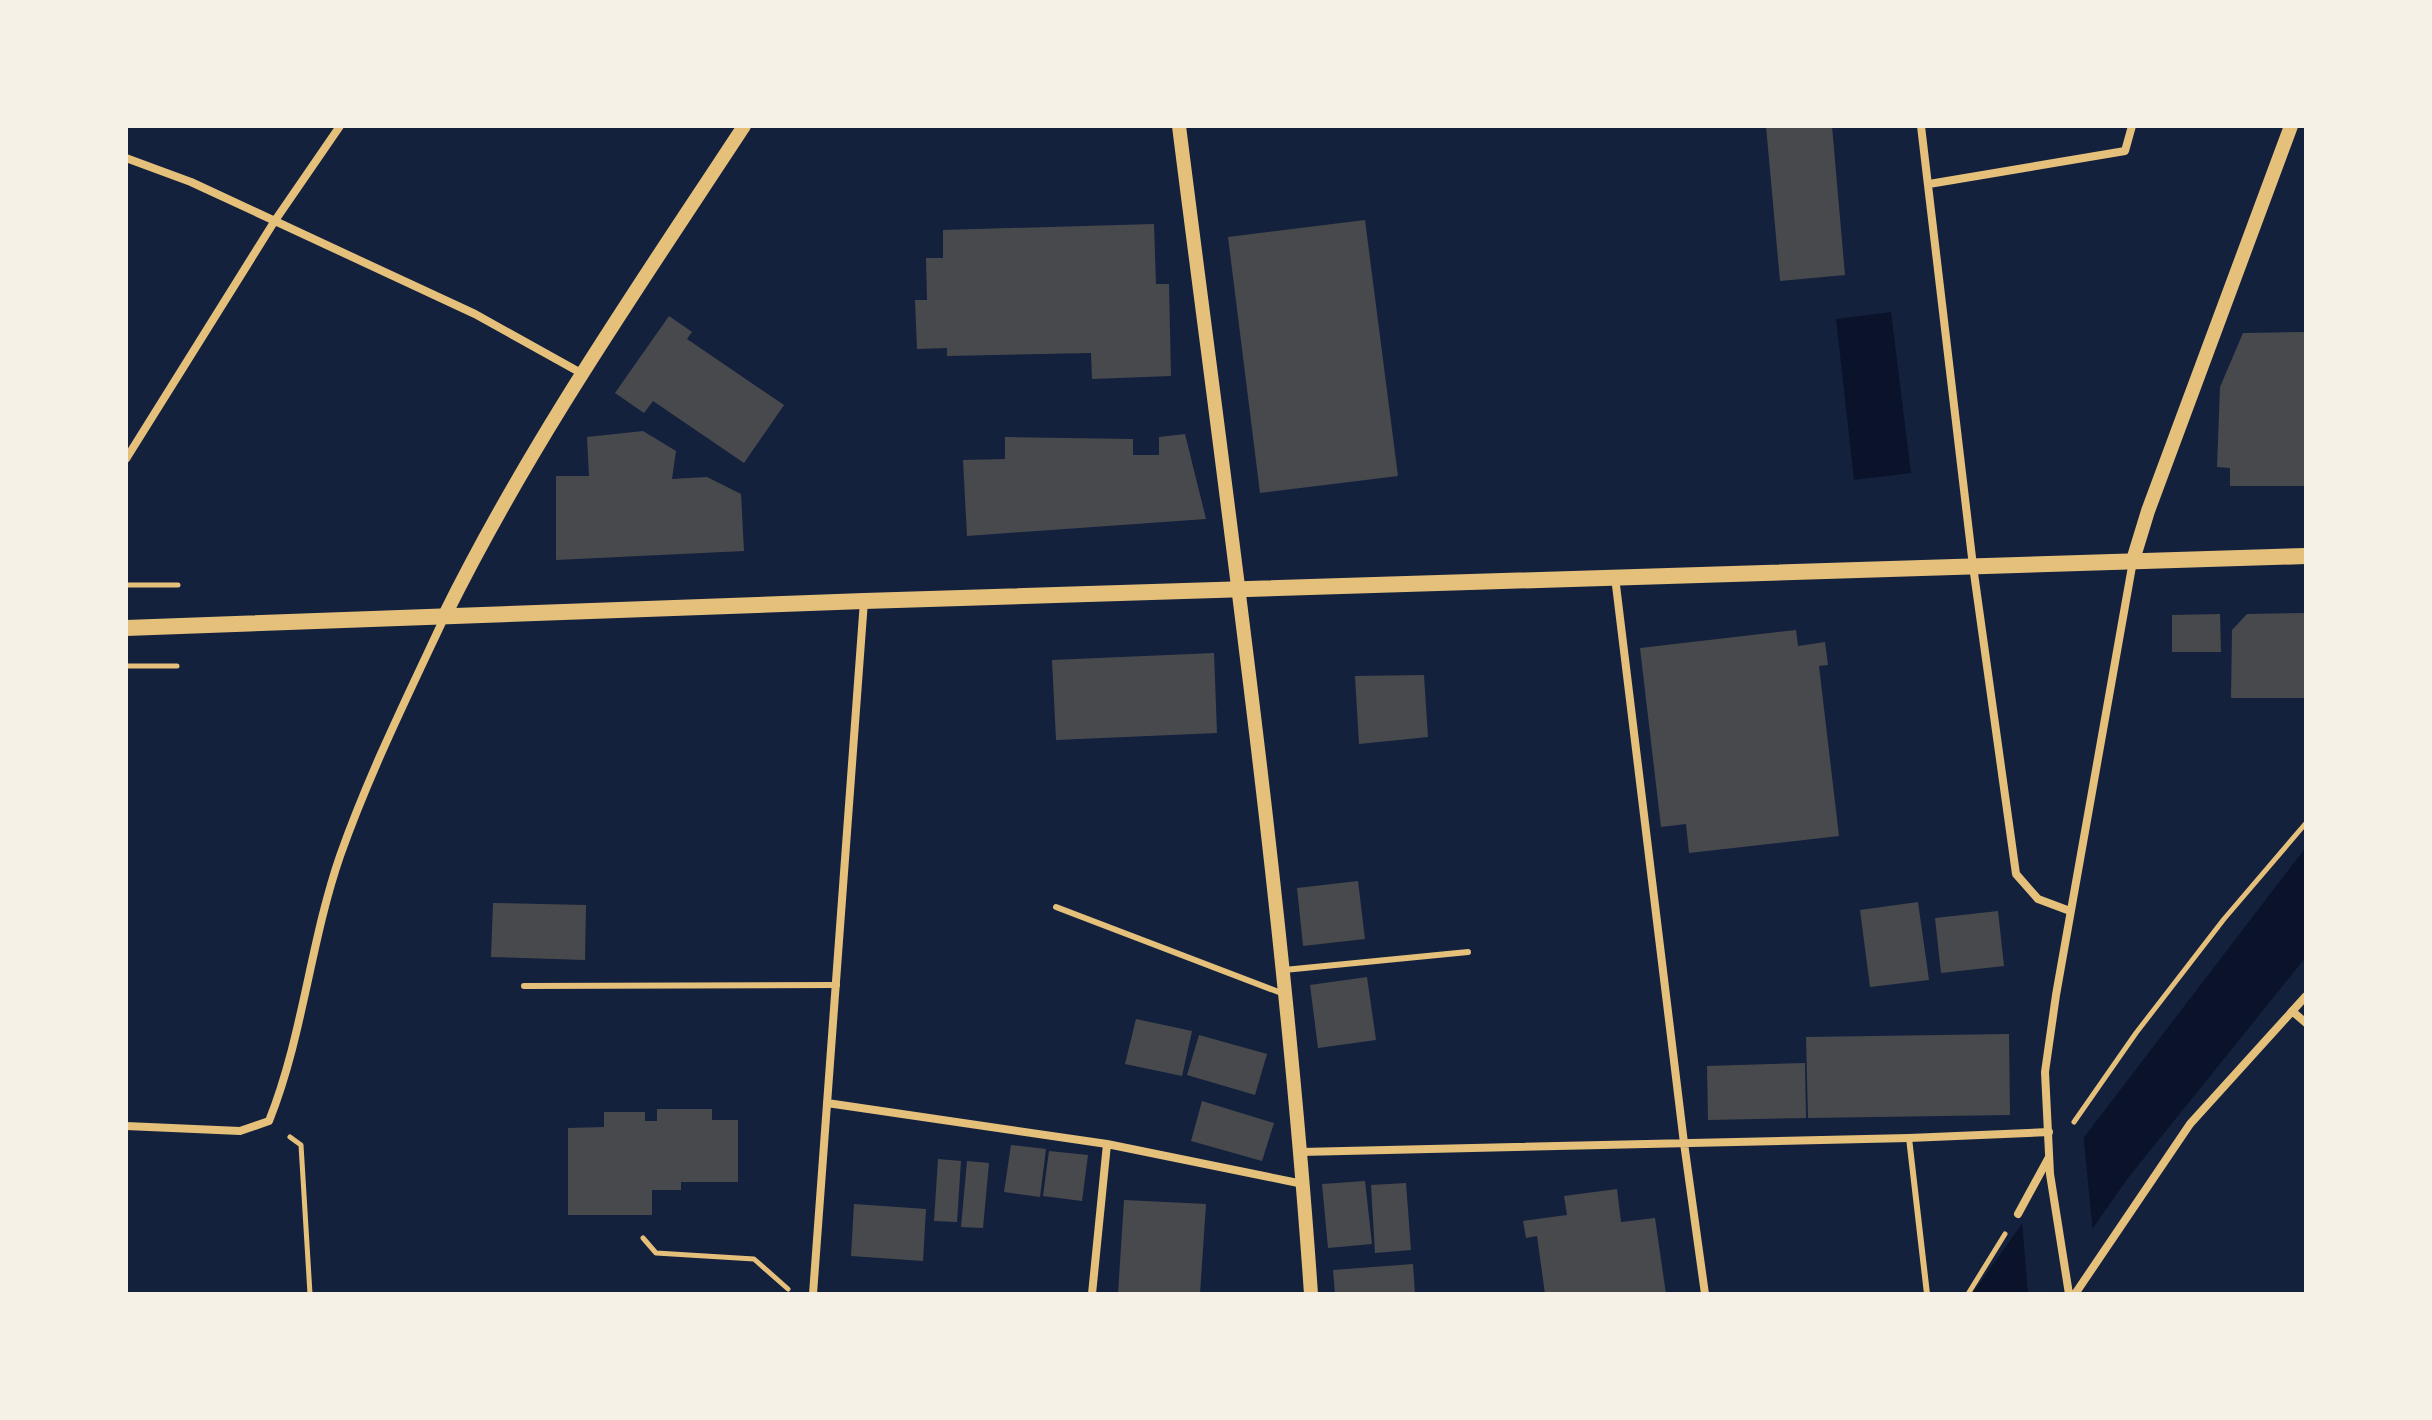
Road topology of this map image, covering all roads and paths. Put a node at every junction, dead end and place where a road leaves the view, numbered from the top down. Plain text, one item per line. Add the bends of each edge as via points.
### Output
1 (340, 126) edge
2 (744, 126) edge
3 (1179, 126) edge
4 (1921, 126) edge
5 (2132, 126) edge
6 (2291, 126) edge
7 (126, 158) edge
8 (1929, 184) junction
9 (274, 222) junction
10 (581, 373) junction
11 (126, 459) edge
12 (2306, 556) edge
13 (2133, 560) junction
14 (1973, 566) junction
15 (1615, 577) junction
16 (126, 585) edge
17 (178, 585) dead end
18 (1238, 589) junction
19 (864, 601) junction
20 (445, 615) junction
21 (126, 628) edge
22 (126, 666) edge
23 (177, 666) dead end
24 (2306, 823) edge
25 (1056, 907) dead end
26 (2070, 911) junction
27 (1468, 952) dead end
28 (1281, 970) junction
29 (837, 985) junction
30 (524, 986) dead end
31 (1284, 994) junction
32 (2306, 996) edge
33 (2292, 1011) junction
34 (2306, 1023) edge
35 (827, 1103) junction
36 (269, 1121) junction
37 (126, 1126) edge
38 (2049, 1132) junction
39 (1909, 1138) junction
40 (1684, 1143) junction
41 (1107, 1144) junction
42 (1301, 1152) junction
43 (2048, 1159) junction
44 (1303, 1184) junction
45 (2018, 1214) joint
46 (643, 1238) dead end
47 (813, 1292) edge
48 (310, 1294) edge
49 (1092, 1294) edge
50 (1311, 1294) edge
51 (1705, 1294) edge
52 (1927, 1294) edge
53 (1968, 1294) edge
54 (2072, 1294) edge

1 - 9 street
2 - 10 street
3 - 18 street
4 - 8 street
5 - 8 street via 2125,151
6 - 13 street
7 - 9 street
8 - 14 street
9 - 10 street via 475,314
9 - 11 street
10 - 20 street
12 - 13 main road
13 - 14 main road
13 - 26 street
14 - 15 main road
14 - 26 street via 2016,874 2038,899
15 - 18 main road
15 - 40 street
16 - 17 path
18 - 19 main road
18 - 28 street
19 - 20 main road
19 - 29 street
20 - 21 main road
20 - 36 street via 340,856
22 - 23 path
24 - 43 path via 2136,1033
25 - 31 lane
26 - 38 street via 2045,1072
27 - 28 lane
28 - 31 street
29 - 30 lane
29 - 35 street
31 - 42 street
32 - 33 street
33 - 34 street
33 - 54 street via 2190,1124
35 - 41 street
35 - 47 street
36 - 37 street via 240,1131
36 - 48 path via 301,1145
38 - 39 street
38 - 43 street
39 - 40 street
39 - 52 lane
40 - 42 street
40 - 51 street
41 - 44 street
41 - 49 street
42 - 44 street
43 - 45 street
43 - 54 street
44 - 50 street
45 - 53 path
46 - 47 path via 656,1253 754,1259 788,1289

